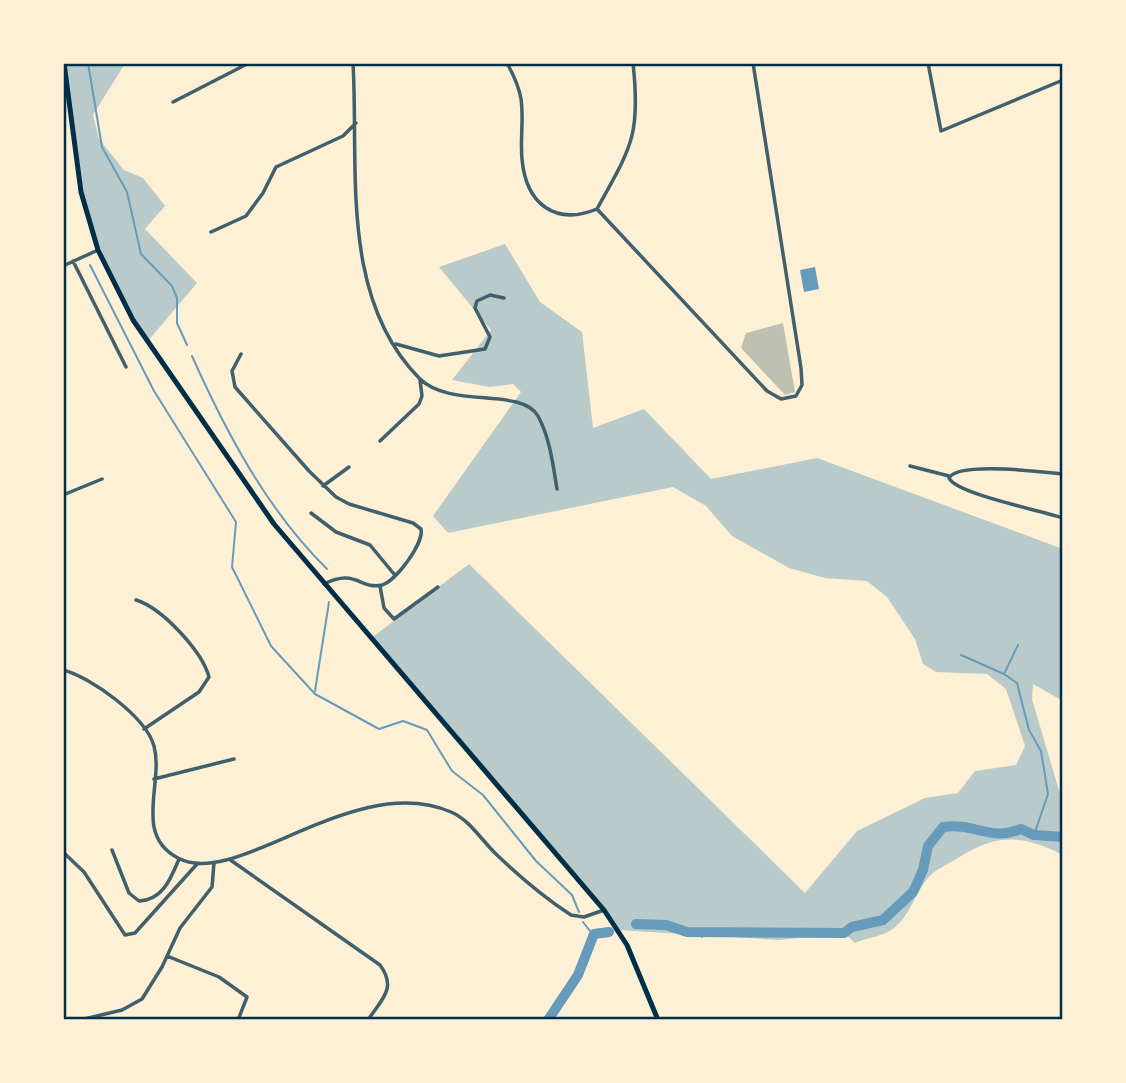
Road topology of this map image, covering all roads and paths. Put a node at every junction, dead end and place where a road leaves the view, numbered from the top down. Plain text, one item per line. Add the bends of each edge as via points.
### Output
1 (64, 63) edge
2 (249, 63) edge
3 (353, 63) edge
4 (507, 63) edge
5 (633, 63) edge
6 (754, 63) edge
7 (928, 63) edge
8 (1063, 80) edge
9 (173, 102) dead end
10 (356, 123) junction
11 (597, 209) junction
12 (211, 232) dead end
13 (98, 250) junction
14 (73, 261) junction
15 (63, 265) edge
16 (504, 298) dead end
17 (394, 344) junction
18 (241, 354) dead end
19 (126, 367) dead end
20 (419, 378) junction
21 (380, 441) dead end
22 (910, 466) dead end
23 (349, 467) dead end
24 (1063, 474) edge
25 (949, 476) junction
26 (102, 479) dead end
27 (323, 486) junction
28 (557, 489) dead end
29 (63, 495) edge
30 (311, 513) dead end
31 (1063, 518) edge
32 (395, 575) junction
33 (324, 584) junction
34 (380, 586) junction
35 (438, 587) dead end
36 (136, 600) dead end
37 (63, 670) edge
38 (144, 729) junction
39 (233, 759) dead end
40 (154, 779) junction
41 (112, 850) dead end
42 (63, 852) edge
43 (179, 859) junction
44 (229, 859) junction
45 (214, 863) junction
46 (197, 864) junction
47 (604, 910) junction
48 (167, 956) junction
49 (80, 1020) edge
50 (238, 1020) edge
51 (368, 1020) edge
52 (658, 1020) edge

1 - 13 main road via 76,168
2 - 9 street
3 - 10 street
4 - 11 street via 519,89 521,157 533,196 561,214 578,216
5 - 11 street via 634,135
6 - 11 street via 802,389 792,398 781,399 767,391
7 - 8 street via 941,131
10 - 12 street via 343,136 276,167 246,216
10 - 17 street via 361,246 375,313
13 - 14 street
13 - 33 main road via 123,302 174,382 249,491
14 - 15 street
14 - 19 street
16 - 17 street via 489,295 477,301 475,308 490,337 485,349 439,356
17 - 20 street
18 - 27 street via 232,371 234,387
20 - 21 street via 419,404
20 - 28 street via 457,396 518,402 537,414 549,445
22 - 25 street
23 - 27 street
24 - 25 street via 993,470 957,471
25 - 31 street via 953,485 974,493
26 - 29 street
27 - 32 street via 349,504 419,527 420,544
30 - 32 street via 335,532 370,545
32 - 34 street
33 - 34 street via 348,576
33 - 47 main road
34 - 35 street via 383,606 394,618
36 - 38 street via 166,617 209,677 204,688
37 - 38 street via 91,680
38 - 40 street via 155,750
39 - 40 street
40 - 43 street via 151,809 155,830 165,849
41 - 43 street via 129,893 139,901 161,892
42 - 46 street via 84,872 125,935 135,933
43 - 46 street
44 - 45 street
44 - 47 street via 376,804 427,804 466,821 496,854 571,915 581,918
44 - 51 street via 380,965 390,982
45 - 46 street
45 - 48 street via 212,887 180,928
47 - 52 main road via 627,945
48 - 49 street via 155,982 139,1001
48 - 50 street via 219,977 247,998

